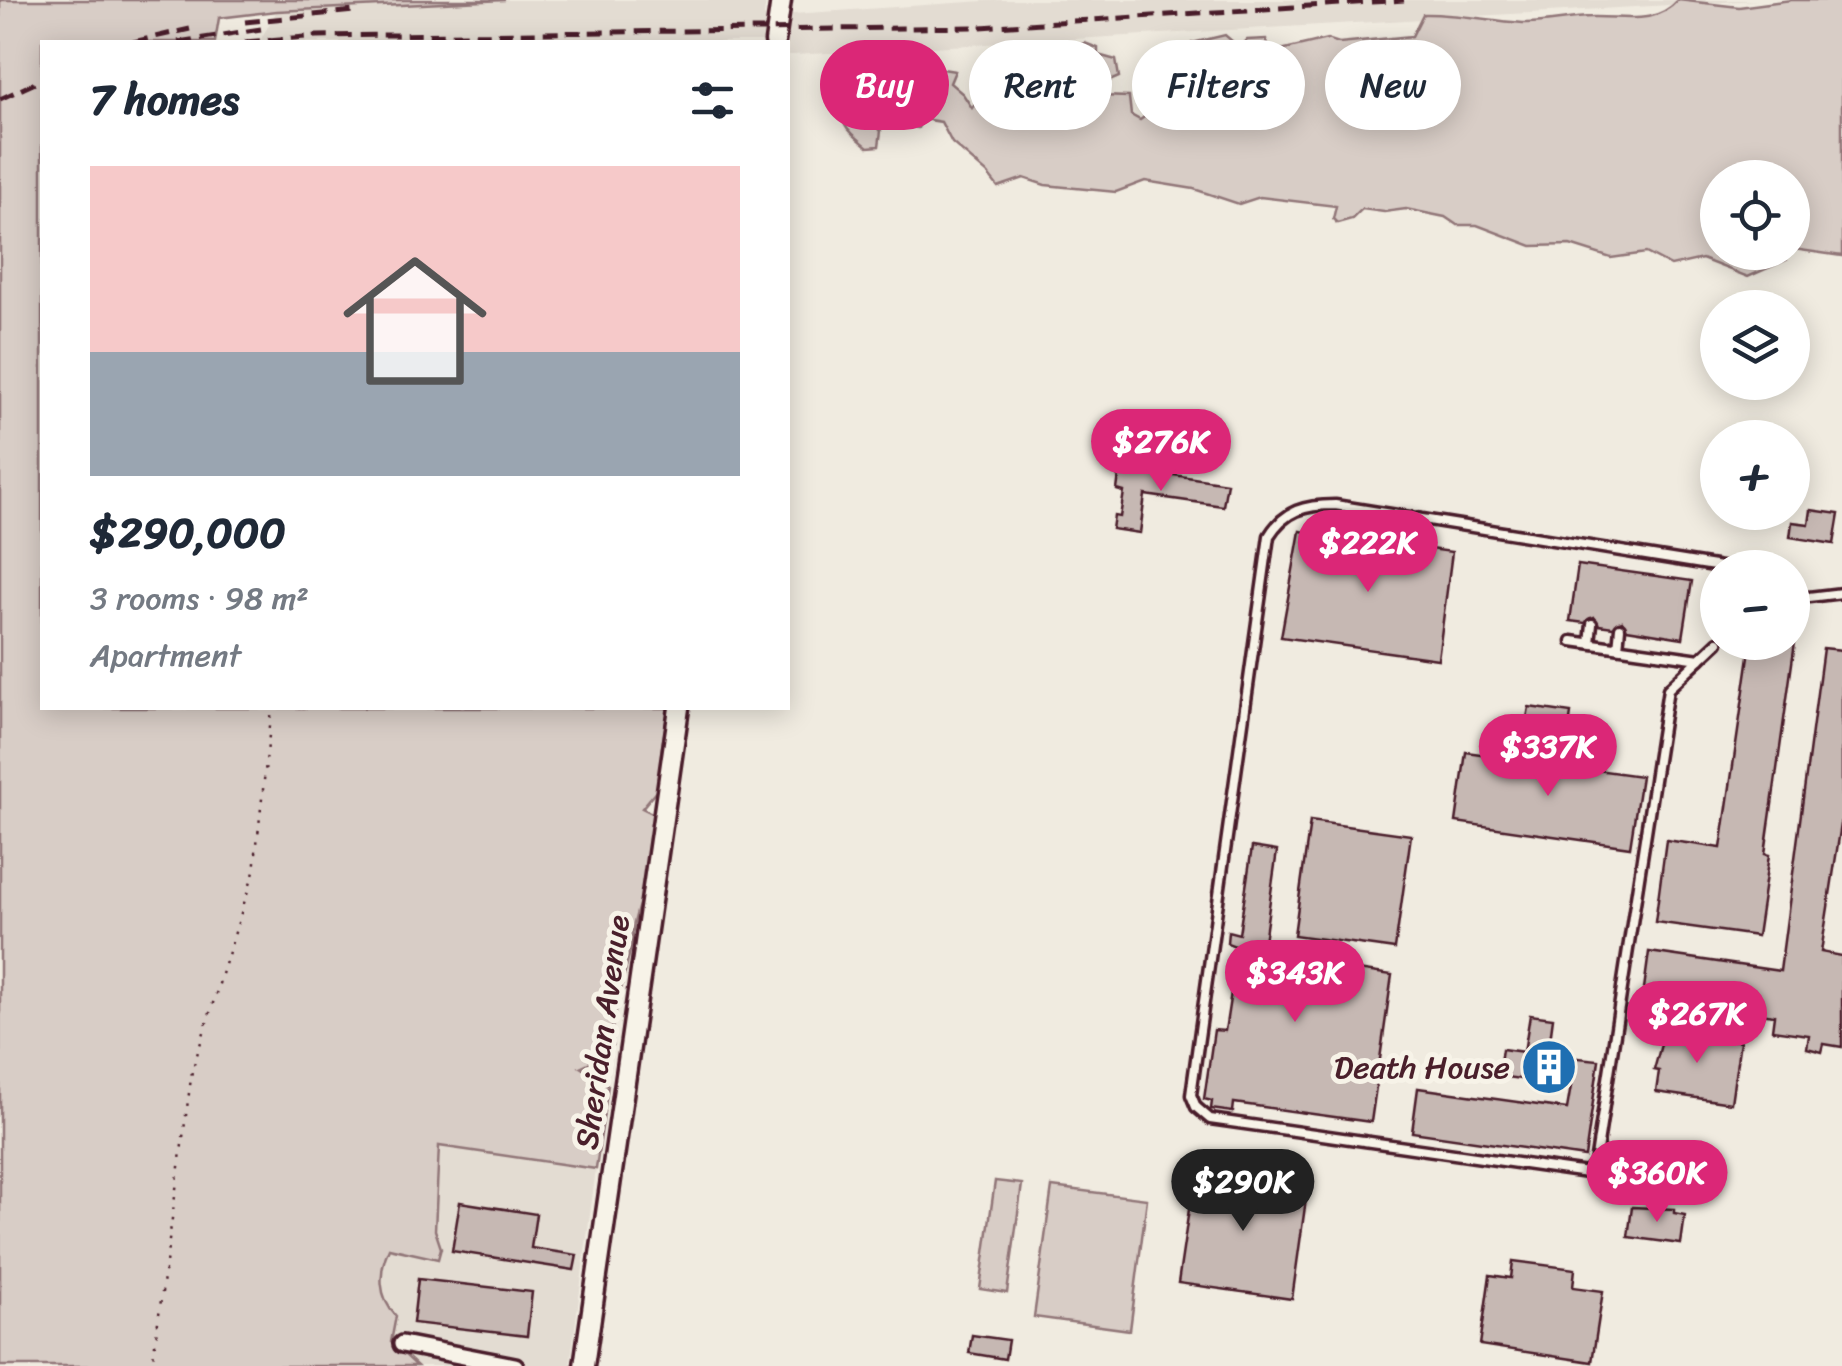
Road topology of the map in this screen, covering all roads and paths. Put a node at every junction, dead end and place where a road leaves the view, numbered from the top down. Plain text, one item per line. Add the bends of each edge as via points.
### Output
1 (782, 0) edge
2 (775, 40) edge
3 (1700, 564) edge
4 (1842, 593) edge
5 (1810, 597) edge
6 (1592, 624) dead end
7 (1620, 628) dead end
8 (1572, 641) dead end
9 (1590, 643) junction
10 (1618, 647) junction
11 (1700, 659) joint
12 (272, 710) edge
13 (679, 710) edge
14 (402, 1344) dead end
15 (152, 1366) edge
16 (515, 1366) edge
17 (584, 1366) edge

1 - 2 street
3 - 11 lane via 1335,505 1292,511 1278,523 1269,536 1191,1094 1196,1107 1210,1119 1587,1173 1595,1164 1662,715 1668,689
4 - 5 lane
6 - 9 lane
7 - 10 lane
8 - 9 lane
9 - 10 lane
10 - 11 lane
12 - 15 path via 254,872 192,1071
13 - 17 street, Sheridan Avenue
14 - 16 street

